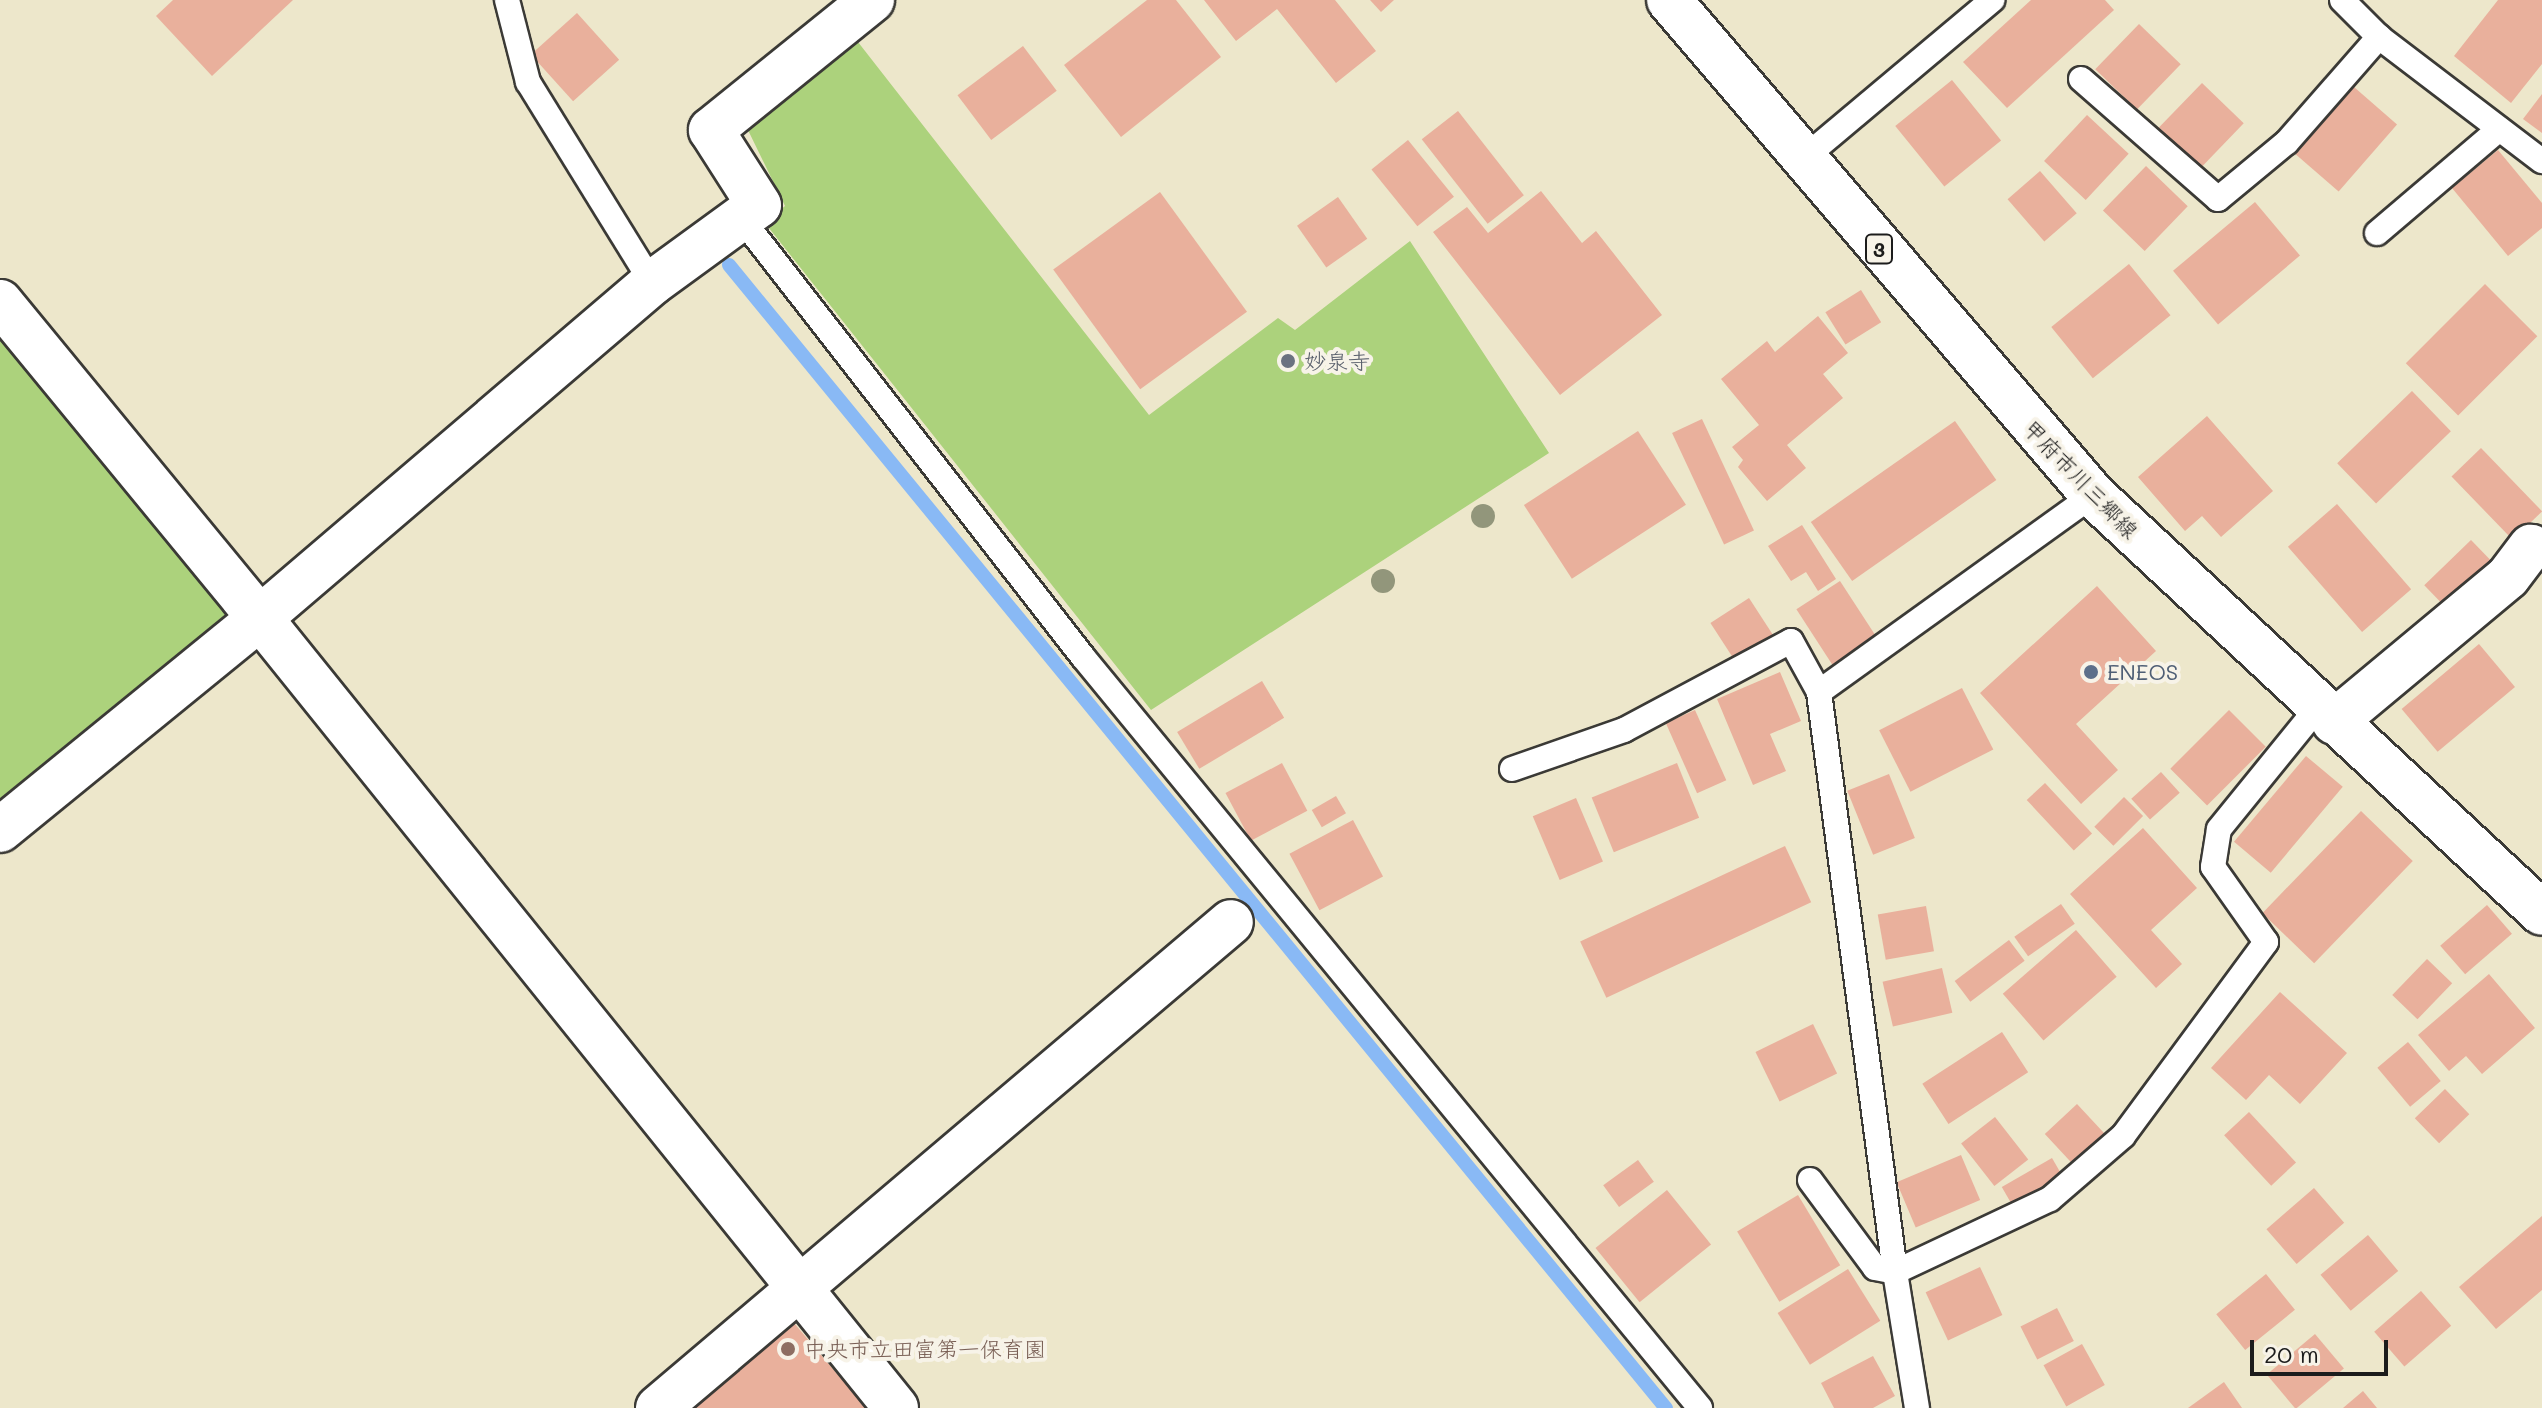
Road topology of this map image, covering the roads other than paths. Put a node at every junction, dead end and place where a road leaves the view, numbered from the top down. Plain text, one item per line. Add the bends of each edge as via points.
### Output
1 (507, 0) edge
2 (872, 0) edge
3 (1669, 0) edge
4 (1992, 0) edge
5 (2342, 0) edge
6 (2379, 37) junction
7 (2081, 79) dead end
8 (2499, 129) junction
9 (1804, 158) junction
10 (2542, 161) edge
11 (741, 218) junction
12 (2377, 233) dead end
13 (652, 283) junction
14 (0, 302) edge
15 (2093, 495) junction
16 (2538, 546) edge
17 (260, 618) junction
18 (1819, 692) junction
19 (2326, 714) junction
20 (1512, 769) dead end
21 (0, 830) edge
22 (2542, 913) edge
23 (1231, 922) dead end
24 (1810, 1180) dead end
25 (1895, 1272) junction
26 (799, 1291) junction
27 (658, 1408) edge
28 (896, 1408) edge
29 (1700, 1408) edge
30 (1917, 1408) edge

1 - 13 lane via 528,82
2 - 11 street via 711,130 759,205
3 - 9 street, 甲府市川三郷線 / 3
4 - 9 lane
5 - 6 lane
6 - 7 lane via 2287,142 2218,199
6 - 8 lane
8 - 10 lane
8 - 12 lane
9 - 15 street, 甲府市川三郷線 / 3
11 - 13 street
11 - 29 lane via 1083,657
13 - 17 street
14 - 17 street
15 - 18 lane
15 - 19 street, 甲府市川三郷線 / 3
16 - 19 street via 2508,577
17 - 21 street
17 - 26 street
18 - 20 lane via 1791,641 1624,730
18 - 25 lane
19 - 22 street, 甲府市川三郷線 / 3
19 - 25 lane via 2219,829 2213,867 2266,942 2123,1136 2050,1199
23 - 26 street
24 - 25 lane via 1875,1268
25 - 30 lane
26 - 27 street
26 - 28 street

